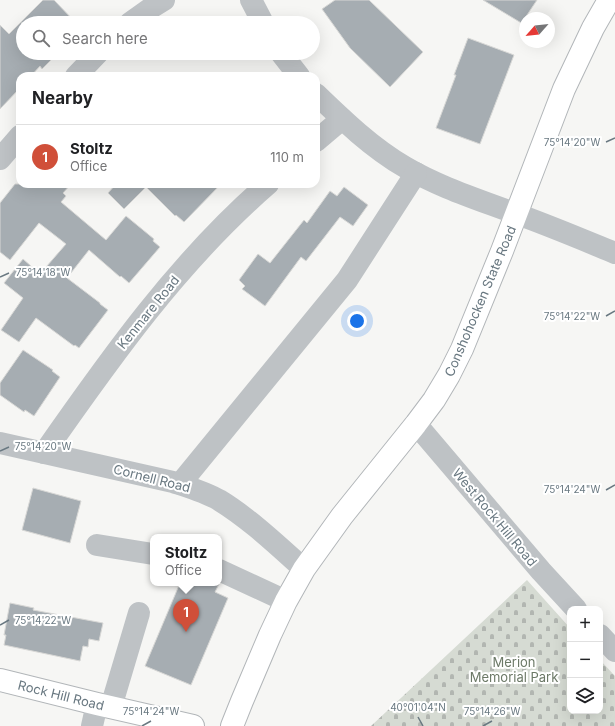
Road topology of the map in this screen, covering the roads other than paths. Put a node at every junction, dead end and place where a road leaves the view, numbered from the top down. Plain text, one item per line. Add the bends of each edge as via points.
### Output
1 (164, 0) edge
2 (250, 0) edge
3 (609, 0) edge
4 (140, 16) edge
5 (259, 16) edge
6 (91, 60) edge
7 (286, 60) edge
8 (80, 72) edge
9 (296, 72) edge
10 (320, 98) edge
11 (342, 119) junction
12 (320, 138) edge
13 (16, 141) edge
14 (0, 159) edge
15 (416, 173) junction
16 (263, 188) edge
17 (517, 214) junction
18 (615, 253) edge
19 (416, 424) junction
20 (0, 443) edge
21 (44, 453) junction
22 (180, 484) junction
23 (98, 545) dead end
24 (150, 554) edge
25 (304, 569) junction
26 (222, 571) edge
27 (286, 601) junction
28 (573, 606) edge
29 (139, 613) dead end
30 (603, 638) edge
31 (615, 651) edge
32 (0, 680) edge
33 (104, 706) junction
34 (92, 726) edge
35 (193, 726) edge
36 (232, 726) edge

1 - 4 street
2 - 5 street
3 - 17 main road, Conshohocken State Road via 564,89
6 - 8 street
7 - 9 street
10 - 11 street
11 - 12 street
11 - 15 street via 385,154
13 - 14 street
15 - 17 street
15 - 22 street via 347,280
16 - 21 street, Kenmare Road via 218,231 173,280 110,359
17 - 18 street
17 - 19 main road, Conshohocken State Road via 462,348 446,381
19 - 25 main road, Conshohocken State Road via 342,516
19 - 28 street, West Rock Hill Road via 540,571
20 - 21 street, Cornell Road
21 - 22 street, Cornell Road
22 - 25 street, Cornell Road via 218,500
23 - 24 street
25 - 27 main road, Conshohocken State Road
26 - 27 street
27 - 36 main road, Conshohocken State Road
29 - 33 street
30 - 31 street
32 - 33 main road, Rock Hill Road
33 - 34 street
33 - 35 main road, Rock Hill Road

